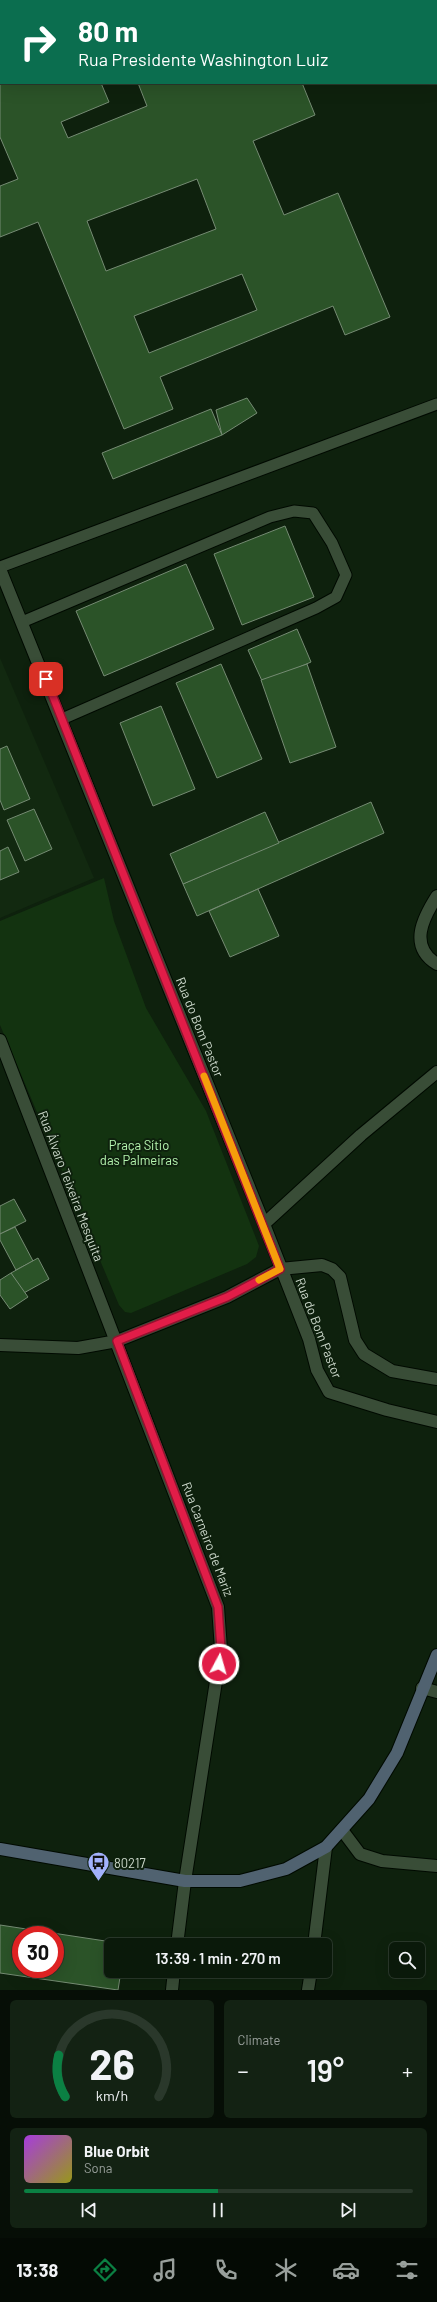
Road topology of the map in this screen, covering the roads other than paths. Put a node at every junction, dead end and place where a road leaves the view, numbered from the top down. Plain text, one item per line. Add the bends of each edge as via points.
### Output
1 (437, 404) edge
2 (0, 568) edge
3 (22, 622) junction
4 (62, 719) junction
5 (437, 896) edge
6 (437, 964) edge
7 (0, 1040) edge
8 (437, 1072) edge
9 (264, 1224) junction
10 (280, 1269) junction
11 (117, 1341) junction
12 (0, 1345) edge
13 (437, 1379) edge
14 (437, 1422) edge
15 (437, 1656) edge
16 (422, 1688) junction
17 (437, 1692) edge
18 (342, 1830) junction
19 (326, 1847) junction
20 (0, 1849) edge
21 (437, 1866) edge
22 (185, 1881) junction
23 (178, 1938) edge
24 (315, 1938) edge
25 (173, 1978) edge
26 (309, 1978) edge
27 (172, 1990) edge
28 (308, 1990) edge

1 - 2 lane
2 - 3 street, Rua do Bom Pastor
3 - 4 street, Rua do Bom Pastor
3 - 4 lane via 270,517 294,511 313,514 332,543 346,575 336,597 316,608
4 - 9 street, Rua do Bom Pastor
5 - 6 street via 423,919 420,942 428,958
7 - 11 street, Rua Álvaro Teixeira Mesquita
8 - 9 street via 361,1134
9 - 10 street, Rua do Bom Pastor
10 - 11 street via 227,1297
10 - 13 street via 322,1265 332,1269 340,1277 355,1340 364,1354 392,1371
10 - 14 street, Rua do Bom Pastor via 309,1339 317,1370 329,1392
11 - 12 street via 78,1348
11 - 22 street, Rua Carneiro de Mariz via 212,1588 220,1618 221,1649
15 - 16 main road
16 - 17 street
16 - 18 main road via 397,1753 369,1799
18 - 19 main road
18 - 21 street via 360,1854 382,1861
19 - 22 main road via 286,1869 240,1882
19 - 24 street
20 - 22 main road
22 - 23 street, Rua Carneiro de Mariz
25 - 27 street
26 - 28 street

